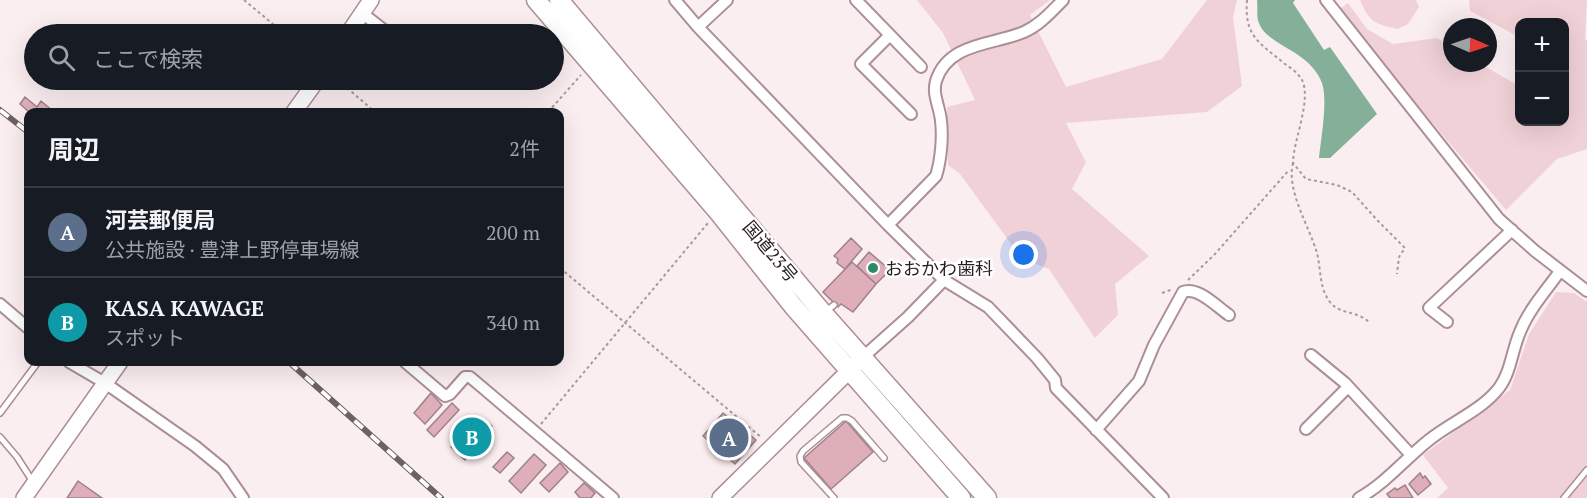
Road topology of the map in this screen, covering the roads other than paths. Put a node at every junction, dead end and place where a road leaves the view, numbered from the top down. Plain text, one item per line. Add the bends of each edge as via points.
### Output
1 (536, 0) edge
2 (559, 0) edge
3 (675, 0) edge
4 (727, 0) edge
5 (856, 0) edge
6 (1063, 0) edge
7 (1326, 0) edge
8 (367, 6) edge
9 (355, 24) edge
10 (381, 24) edge
11 (557, 24) edge
12 (698, 27) junction
13 (564, 32) edge
14 (890, 35) junction
15 (921, 68) dead end
16 (310, 90) edge
17 (297, 108) edge
18 (911, 114) dead end
19 (888, 225) junction
20 (1512, 230) junction
21 (1560, 271) junction
22 (944, 280) junction
23 (1587, 291) edge
24 (0, 304) edge
25 (1229, 315) dead end
26 (1447, 322) dead end
27 (24, 325) edge
28 (1311, 355) dead end
29 (856, 364) junction
30 (35, 366) edge
31 (76, 366) edge
32 (117, 366) edge
33 (410, 366) edge
34 (105, 383) junction
35 (1348, 387) junction
36 (0, 413) edge
37 (1306, 429) dead end
38 (1096, 430) junction
39 (0, 437) edge
40 (1411, 455) junction
41 (884, 458) dead end
42 (1587, 470) edge
43 (34, 484) junction
44 (24, 498) edge
45 (243, 498) edge
46 (613, 498) edge
47 (720, 498) edge
48 (834, 498) edge
49 (961, 498) edge
50 (987, 498) edge
51 (1163, 498) edge
52 (1359, 498) edge
53 (1564, 498) edge

1 - 11 highway, 国道23号
2 - 29 highway, 国道23号 via 829,309
3 - 12 street
4 - 12 street
5 - 14 street
6 - 19 street via 1023,33 978,44 949,61 935,87 941,123 939,168 936,176
7 - 20 street via 1448,156
8 - 9 street
8 - 10 street
12 - 19 street
13 - 29 highway, 国道23号 via 793,306
14 - 15 street
14 - 18 street via 861,64
16 - 17 street
19 - 22 street
20 - 21 street
20 - 26 street via 1429,308
21 - 23 street
21 - 40 street via 1530,312 1498,388 1476,409
22 - 29 street
22 - 38 street via 988,307 1037,358 1055,380 1056,388
24 - 27 street
25 - 38 street via 1196,292 1183,292 1139,381
28 - 35 street
29 - 47 street
29 - 49 highway, 国道23号
29 - 50 highway, 国道23号
30 - 36 lane
31 - 34 street
32 - 34 street
33 - 46 street via 445,396 465,377 470,377
34 - 43 street
34 - 45 street via 195,446 223,470
35 - 37 street
35 - 40 street
38 - 51 street
39 - 43 lane
40 - 52 street via 1382,484
41 - 48 lane via 852,421 842,418 800,456
42 - 53 lane
43 - 44 street

